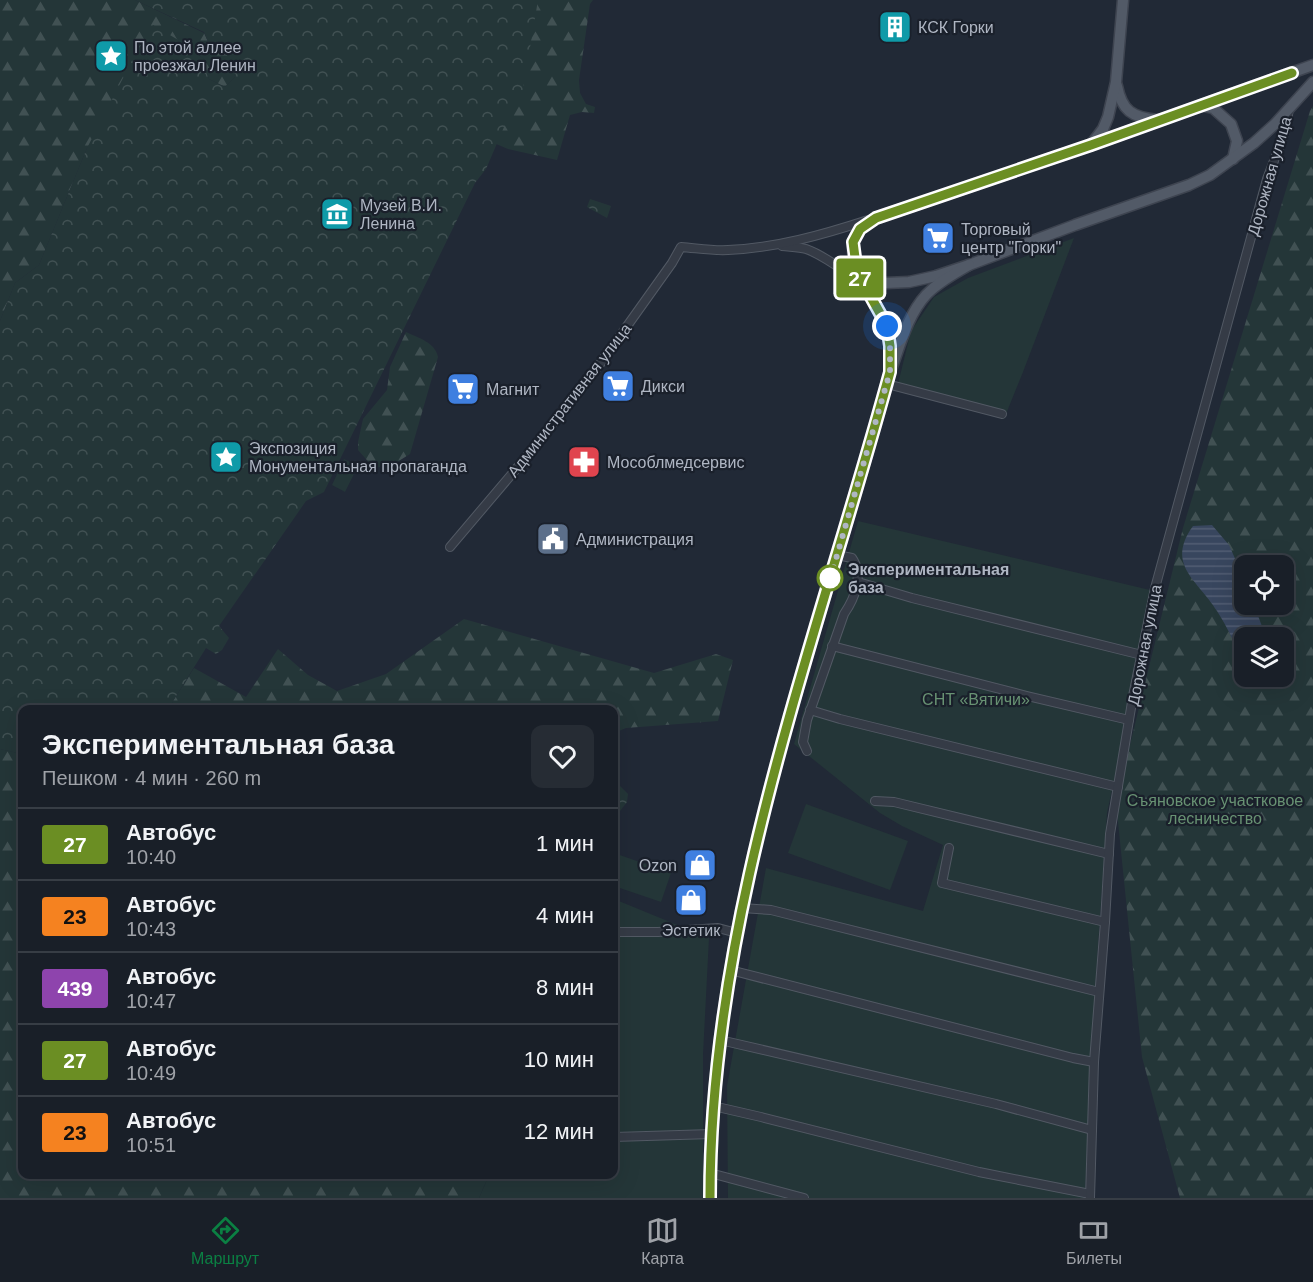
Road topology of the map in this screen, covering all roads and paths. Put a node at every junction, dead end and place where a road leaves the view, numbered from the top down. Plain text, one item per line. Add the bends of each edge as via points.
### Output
1 (1123, 0) edge
2 (1313, 65) edge
3 (1116, 82) junction
4 (1313, 82) edge
5 (1203, 106) junction
6 (1289, 108) junction
7 (1160, 121) junction
8 (1091, 145) junction
9 (1233, 159) junction
10 (876, 218) junction
11 (773, 245) junction
12 (969, 265) junction
13 (861, 279) junction
14 (890, 372) junction
15 (887, 384) junction
16 (1002, 414) dead end
17 (450, 547) dead end
18 (837, 555) junction
19 (858, 582) junction
20 (832, 646) junction
21 (1142, 655) junction
22 (810, 710) junction
23 (1129, 720) junction
24 (807, 751) dead end
25 (1118, 788) junction
26 (875, 801) dead end
27 (949, 848) dead end
28 (1108, 854) junction
29 (742, 908) junction
30 (1105, 922) junction
31 (618, 932) edge
32 (736, 933) junction
33 (730, 970) junction
34 (1099, 992) junction
35 (720, 1040) junction
36 (1094, 1062) junction
37 (714, 1106) junction
38 (1092, 1130) junction
39 (712, 1134) junction
40 (618, 1137) edge
41 (710, 1173) junction
42 (1090, 1196) edge
43 (710, 1198) edge
44 (804, 1198) edge

1 - 3 main road
2 - 5 main road
3 - 7 main road via 1127,110 1144,119
3 - 8 main road via 1108,117
4 - 6 main road
5 - 7 main road
5 - 9 main road via 1214,108 1231,124 1237,141
6 - 9 main road
6 - 21 street, Дорожная улица via 1155,588
7 - 8 main road
8 - 10 main road
9 - 12 main road via 1189,184
10 - 11 street via 816,237
10 - 13 main road via 860,229 853,242
11 - 13 street via 805,248
11 - 17 street, Административная улица via 727,250 681,247 600,364
12 - 13 main road via 909,282
12 - 14 main road via 926,296 910,319
13 - 14 main road via 887,326
14 - 15 main road
15 - 16 street
15 - 18 main road
18 - 19 street via 852,558
18 - 29 main road via 773,776
19 - 20 street
19 - 21 street
20 - 22 street
20 - 23 street
21 - 23 street, Дорожная улица
22 - 24 street via 803,742
22 - 25 street
23 - 25 street, Дорожная улица
25 - 28 street, Дорожная улица
26 - 28 street via 894,802
27 - 30 street via 942,883
28 - 30 street, Дорожная улица
29 - 32 main road
29 - 34 street via 771,910
30 - 34 street, Дорожная улица
31 - 32 street via 718,928
32 - 33 main road
33 - 35 main road
33 - 36 street
34 - 36 street, Дорожная улица
35 - 37 main road
35 - 38 street
36 - 38 street, Дорожная улица
37 - 39 main road
37 - 42 street
38 - 42 street, Дорожная улица
39 - 40 street
39 - 41 main road
41 - 43 main road
41 - 44 street

